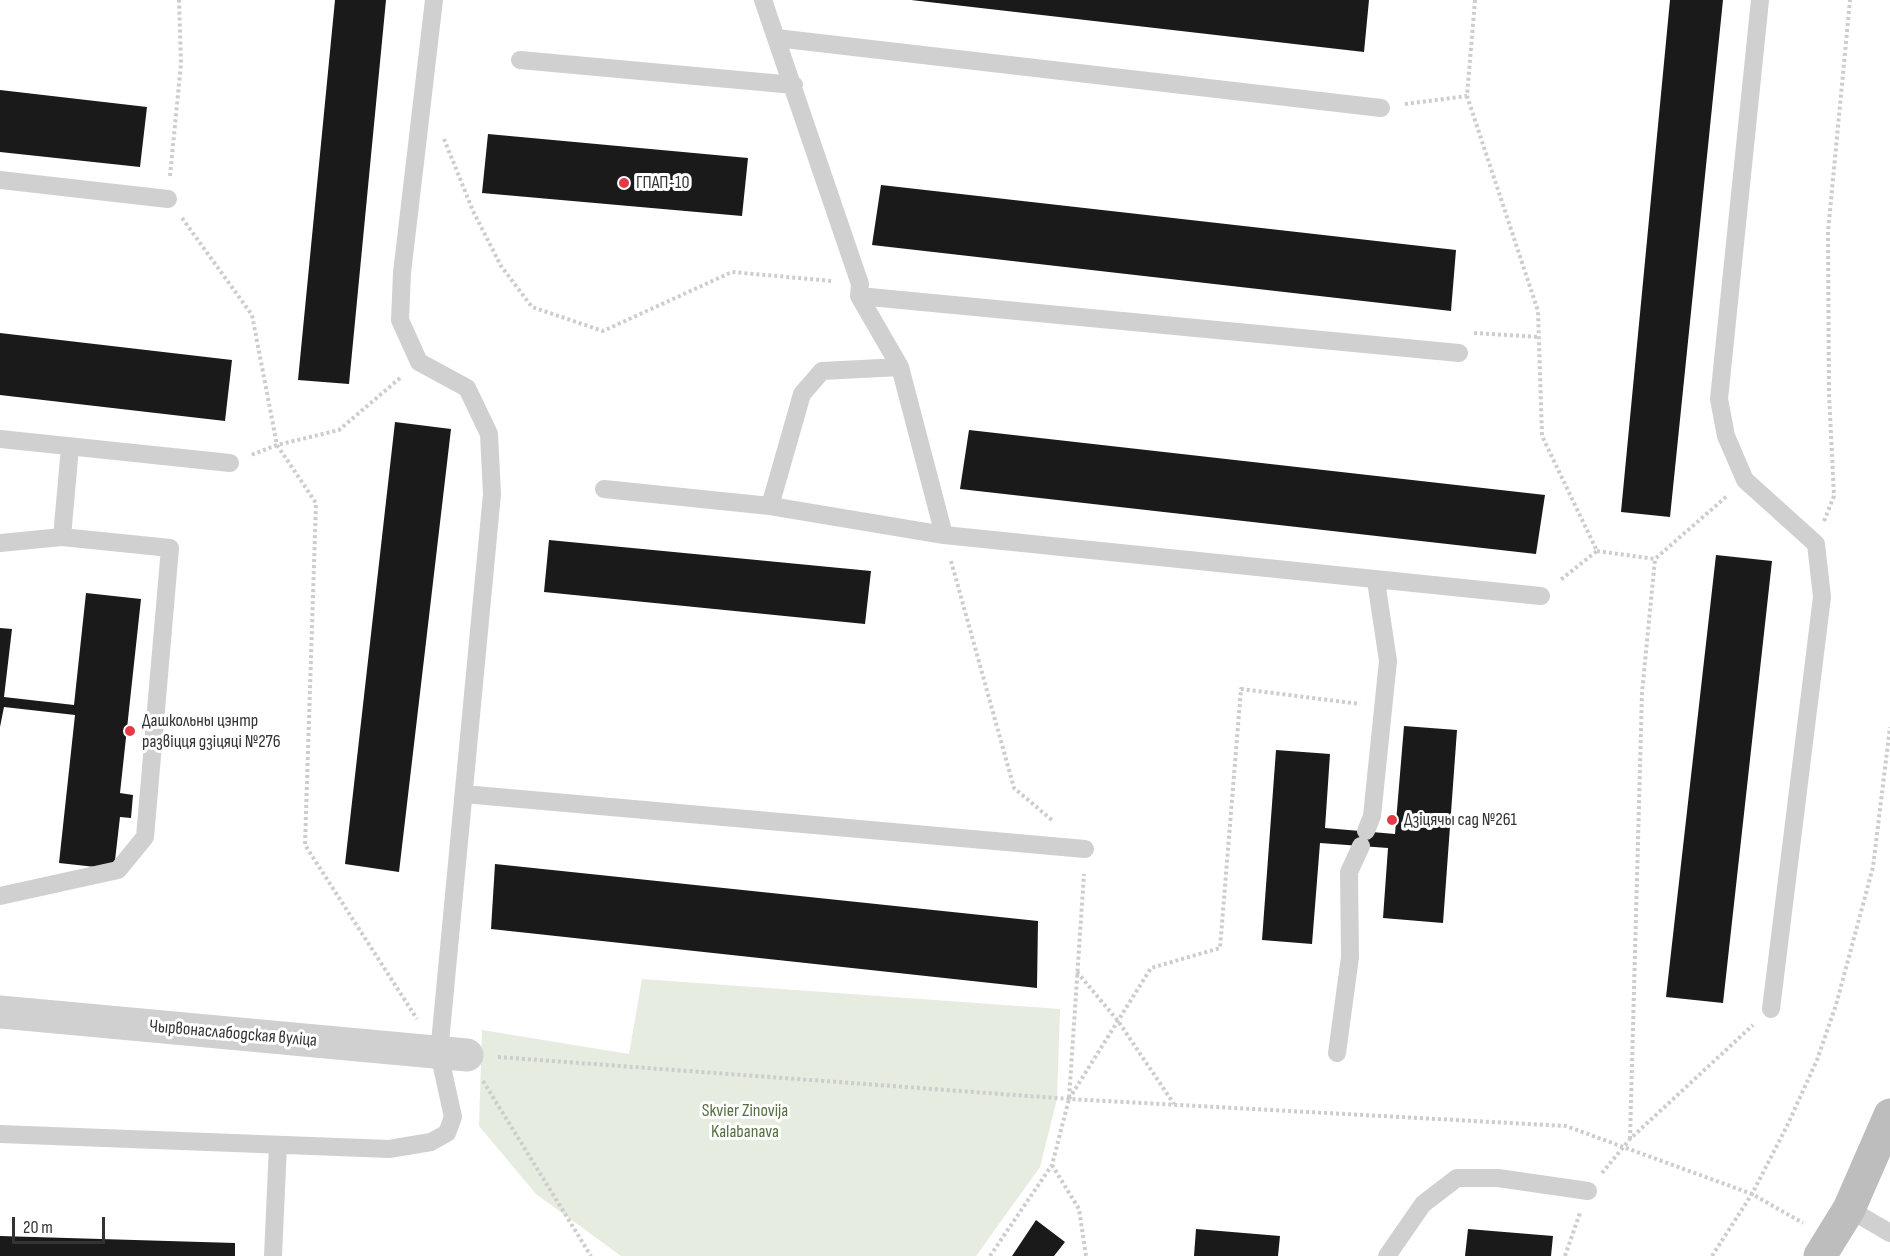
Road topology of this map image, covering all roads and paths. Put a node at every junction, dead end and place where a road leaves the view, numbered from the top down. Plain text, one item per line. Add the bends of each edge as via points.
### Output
1 (179, 0) edge
2 (434, 0) edge
3 (763, 0) edge
4 (1475, 0) edge
5 (1760, 0) edge
6 (1850, 0) edge
7 (776, 38) junction
8 (520, 60) dead end
9 (794, 85) junction
10 (1467, 96) junction
11 (422, 98) junction
12 (1381, 108) joint
13 (0, 180) edge
14 (168, 199) junction
15 (860, 290) junction
16 (1539, 337) junction
17 (1459, 353) joint
18 (419, 362) junction
19 (900, 367) junction
20 (0, 439) edge
21 (277, 445) junction
22 (70, 447) junction
23 (230, 463) joint
24 (1745, 480) junction
25 (604, 489) dead end
26 (770, 506) junction
27 (945, 536) junction
28 (62, 537) junction
29 (0, 543) edge
30 (1816, 544) junction
31 (1597, 551) junction
32 (1655, 559) junction
33 (1376, 581) junction
34 (1541, 596) joint
35 (1383, 707) junction
36 (1890, 728) edge
37 (464, 794) junction
38 (1085, 849) junction
39 (0, 896) edge
40 (1077, 971) junction
41 (1771, 1009) joint
42 (0, 1012) edge
43 (1118, 1021) junction
44 (1337, 1053) dead end
45 (453, 1054) junction
46 (1069, 1099) junction
47 (1174, 1104) junction
48 (1890, 1115) edge
49 (0, 1134) edge
50 (1630, 1139) junction
51 (278, 1144) junction
52 (1622, 1147) junction
53 (1052, 1165) junction
54 (1588, 1191) junction
55 (1752, 1194) junction
56 (1849, 1209) junction
57 (1804, 1223) dead end
58 (1890, 1233) edge
59 (273, 1256) edge
60 (591, 1256) edge
61 (990, 1256) edge
62 (1086, 1256) edge
63 (1387, 1256) edge
64 (1565, 1256) edge
65 (1712, 1256) edge
66 (1820, 1256) edge

1 - 14 path via 181,64
2 - 11 lane
3 - 7 lane
4 - 10 path
5 - 24 lane via 1719,399 1726,436
6 - 30 path via 1828,232 1834,496
7 - 9 lane
7 - 12 lane
8 - 9 lane
9 - 15 lane
10 - 12 path
10 - 16 path via 1538,311
11 - 15 path via 439,126 473,211 501,266 532,307 603,332 732,272
11 - 18 lane via 400,320
13 - 14 lane
14 - 21 path via 252,315
15 - 17 lane
15 - 19 lane
16 - 17 path via 1461,332
16 - 31 path via 1542,436
18 - 21 path via 339,430
18 - 37 lane via 466,388 489,434 492,494
19 - 26 lane via 822,371 802,394
19 - 27 lane
20 - 22 lane
21 - 23 path
21 - 45 path via 316,503 305,845
22 - 23 lane
22 - 28 lane
24 - 30 lane
24 - 32 path
25 - 26 lane
26 - 27 lane
27 - 33 lane
27 - 38 path via 1014,788
28 - 29 lane
28 - 39 lane via 170,548 145,837 118,870
30 - 41 lane via 1822,597
31 - 32 path
31 - 34 path
32 - 50 path via 1642,693
33 - 34 lane
33 - 35 lane via 1388,662
35 - 43 path via 1241,689 1220,948 1151,968
35 - 44 lane via 1372,816 1349,872 1350,957
36 - 55 path via 1874,867 1836,1005 1817,1060
37 - 38 lane
37 - 45 lane
38 - 40 path
40 - 43 path
40 - 46 path
41 - 50 path
42 - 45 street, Чырвонаслабодская вуліца
43 - 46 path
43 - 47 path
45 - 46 path
45 - 51 lane via 453,1117 447,1133 431,1142 389,1149
45 - 60 path
46 - 47 path
46 - 53 path
47 - 52 path via 1566,1126
48 - 56 main road
49 - 51 lane
50 - 52 path
51 - 59 lane
52 - 54 path
52 - 55 path
53 - 61 path
53 - 62 path via 1079,1209
54 - 63 lane via 1498,1178 1457,1178 1423,1204
54 - 64 path
55 - 57 path
55 - 65 path
56 - 58 lane
56 - 66 main road

